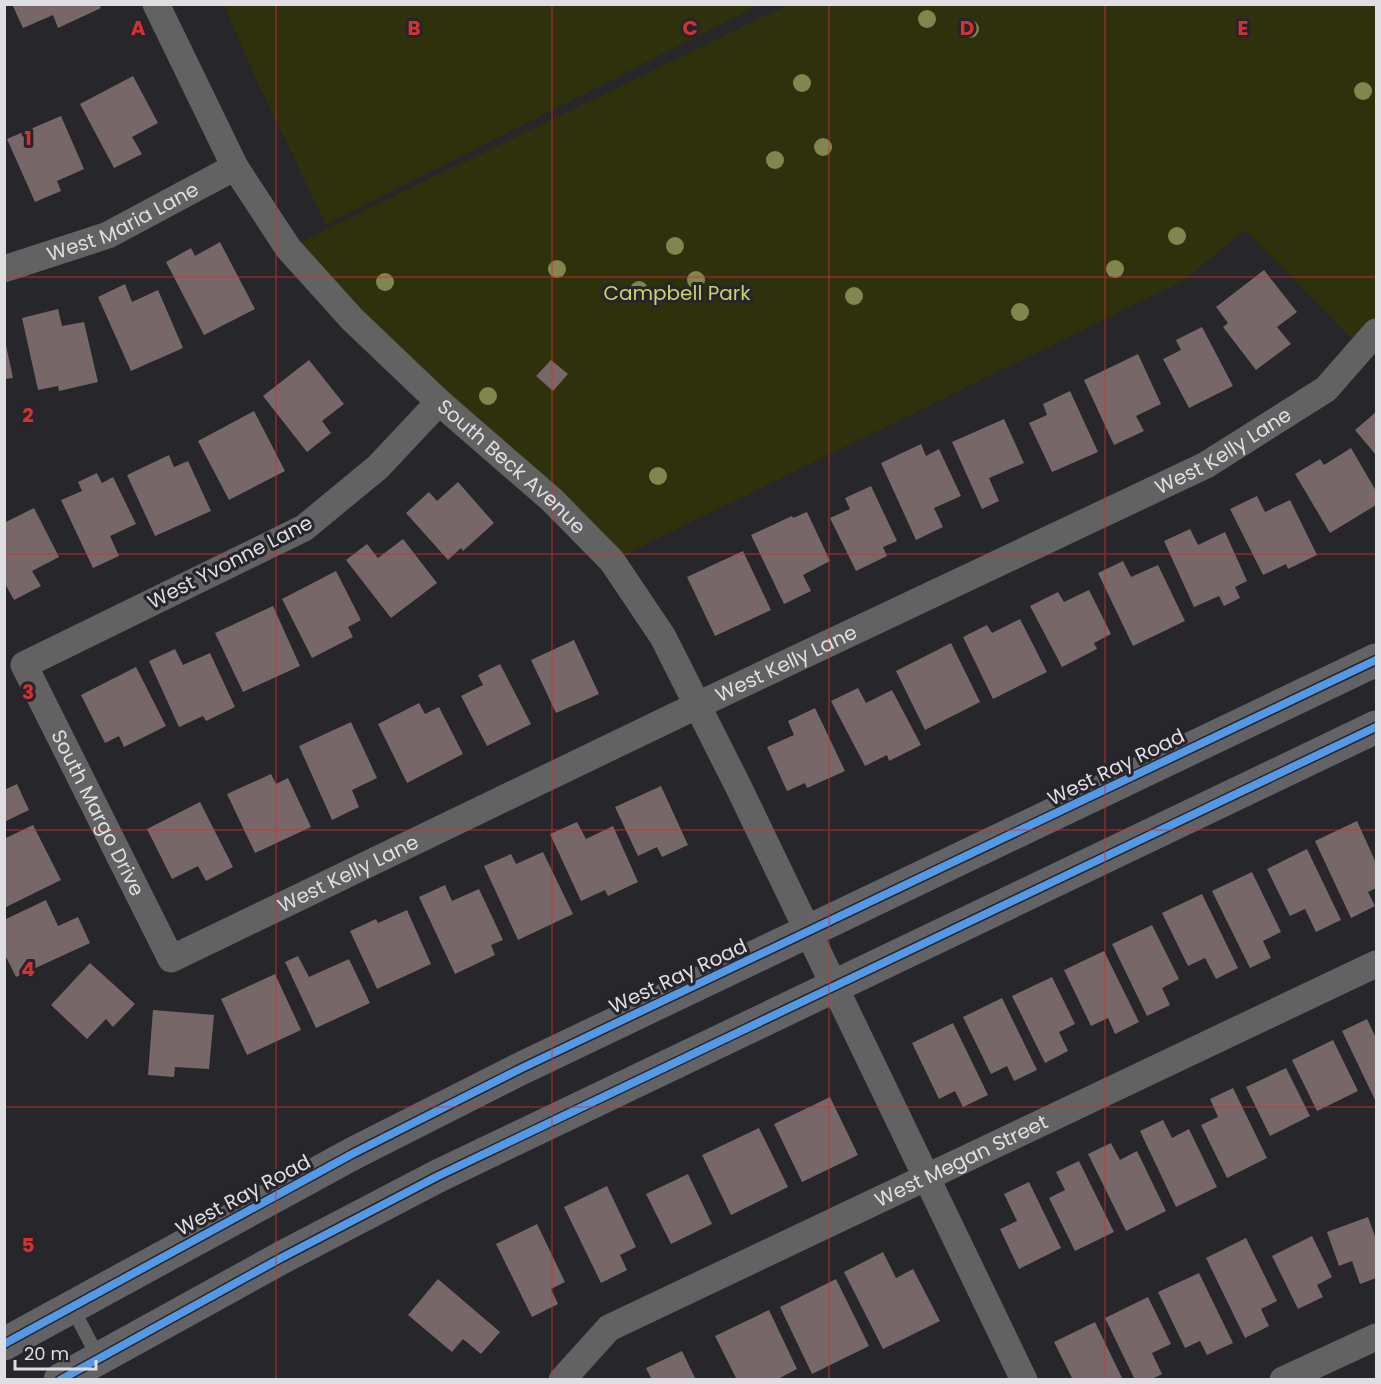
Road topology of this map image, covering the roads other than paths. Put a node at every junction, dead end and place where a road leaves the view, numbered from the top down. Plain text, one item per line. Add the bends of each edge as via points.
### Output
1 (156, 4) edge
2 (235, 167) junction
3 (4, 269) edge
4 (1377, 332) edge
5 (439, 402) junction
6 (1377, 660) edge
7 (24, 665) joint
8 (698, 705) junction
9 (1377, 727) edge
10 (808, 932) junction
11 (171, 959) joint
12 (1377, 964) edge
13 (828, 975) junction
14 (926, 1178) junction
15 (72, 1307) junction
16 (1377, 1337) edge
17 (4, 1344) edge
18 (99, 1359) junction
19 (60, 1380) edge
20 (562, 1380) edge
21 (1024, 1380) edge
22 (1283, 1380) edge

1 - 2 street, South Beck Avenue
2 - 3 street, West Maria Lane via 108,235
2 - 5 street, South Beck Avenue via 288,248 352,319
4 - 8 street, West Kelly Lane via 1326,389 1206,465
5 - 7 street, West Yvonne Lane via 378,467 304,528
5 - 8 street, South Beck Avenue via 552,500 612,561 663,636
6 - 10 main road, West Ray Road
7 - 11 street, South Margo Drive
8 - 10 street, South Beck Avenue
8 - 11 street, West Kelly Lane
9 - 13 main road
10 - 13 street, South Beck Avenue
10 - 15 main road, West Ray Road via 354,1153
12 - 14 street, West Megan Street
13 - 14 street, South Beck Avenue
13 - 18 main road via 438,1176
14 - 20 street, West Megan Street via 609,1329
14 - 21 street, South Beck Avenue
15 - 17 main road, West Ray Road
15 - 18 lane
16 - 22 street
18 - 19 main road

